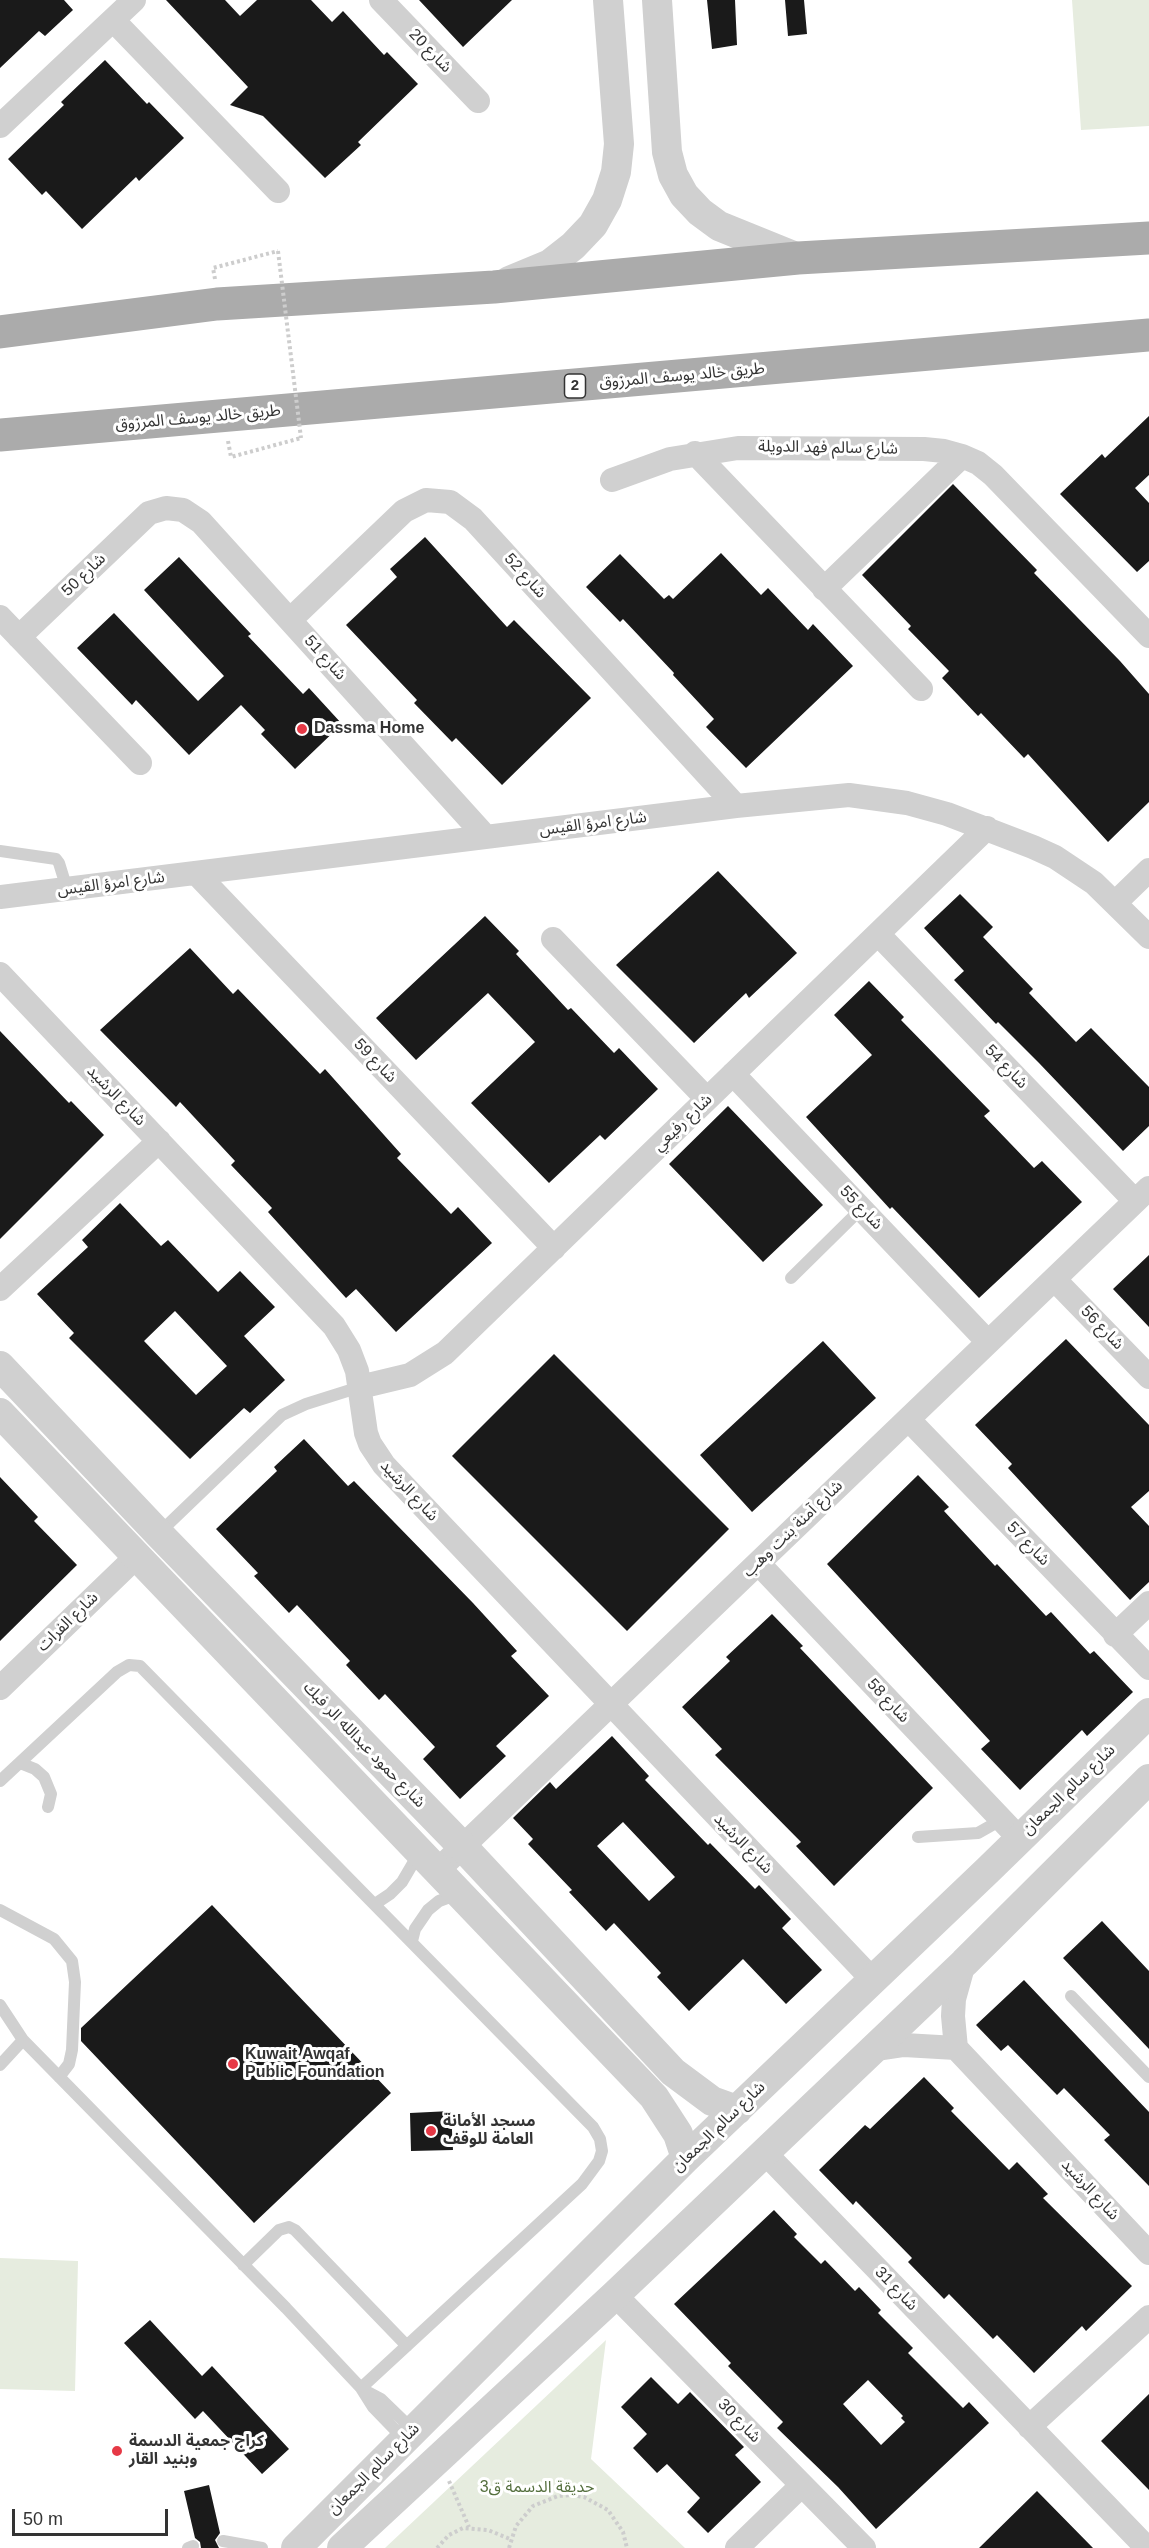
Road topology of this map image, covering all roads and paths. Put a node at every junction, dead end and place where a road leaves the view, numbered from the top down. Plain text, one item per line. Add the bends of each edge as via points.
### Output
1 (134, 0) edge
2 (381, 0) edge
3 (608, 0) edge
4 (657, 0) edge
5 (113, 21) junction
6 (478, 101) dead end
7 (0, 126) edge
8 (278, 191) dead end
9 (1149, 238) edge
10 (798, 258) junction
11 (213, 268) dead end
12 (494, 287) junction
13 (1149, 335) edge
14 (6, 336) edge
15 (0, 435) edge
16 (695, 453) junction
17 (962, 456) junction
18 (231, 457) dead end
19 (612, 480) dead end
20 (148, 513) joint
21 (825, 589) junction
22 (0, 617) edge
23 (290, 620) junction
24 (1147, 631) edge
25 (19, 637) junction
26 (921, 689) dead end
27 (140, 763) dead end
28 (736, 806) junction
29 (987, 828) junction
30 (486, 837) junction
31 (0, 850) edge
32 (1149, 870) edge
33 (196, 873) junction
34 (67, 889) junction
35 (0, 897) edge
36 (1116, 902) junction
37 (878, 934) junction
38 (1149, 937) edge
39 (553, 939) dead end
40 (0, 974) edge
41 (733, 1074) junction
42 (707, 1099) junction
43 (159, 1141) junction
44 (1142, 1194) edge
45 (861, 1209) junction
46 (554, 1248) junction
47 (792, 1278) dead end
48 (1054, 1279) junction
49 (0, 1289) edge
50 (988, 1342) junction
51 (0, 1366) edge
52 (1149, 1377) edge
53 (360, 1387) junction
54 (0, 1413) edge
55 (908, 1419) junction
56 (159, 1534) junction
57 (137, 1556) junction
58 (758, 1563) junction
59 (1149, 1603) edge
60 (1115, 1635) junction
61 (1149, 1668) edge
62 (0, 1688) edge
63 (609, 1704) junction
64 (1149, 1713) edge
65 (20, 1763) junction
66 (1149, 1779) edge
67 (0, 1781) edge
68 (48, 1807) dead end
69 (1010, 1829) junction
70 (918, 1837) dead end
71 (462, 1846) junction
72 (428, 1861) junction
73 (988, 1870) junction
74 (459, 1893) junction
75 (1023, 1902) junction
76 (375, 1904) junction
77 (0, 1910) edge
78 (412, 1941) junction
79 (964, 1963) junction
80 (872, 1979) junction
81 (1071, 1996) dead end
82 (0, 2005) edge
83 (23, 2040) junction
84 (956, 2048) junction
85 (871, 2050) junction
86 (0, 2065) edge
87 (59, 2077) junction
88 (1149, 2077) edge
89 (737, 2110) junction
90 (764, 2152) junction
91 (686, 2158) junction
92 (1149, 2253) edge
93 (243, 2265) junction
94 (615, 2295) junction
95 (1149, 2317) edge
96 (515, 2329) junction
97 (407, 2346) junction
98 (544, 2361) junction
99 (361, 2388) junction
100 (1029, 2427) junction
101 (408, 2435) junction
102 (439, 2458) junction
103 (802, 2485) junction
104 (469, 2527) junction
105 (510, 2538) junction
106 (223, 2541) dead end
107 (262, 2548) edge
108 (296, 2548) edge
109 (342, 2548) edge
110 (437, 2548) edge
111 (509, 2548) edge
112 (627, 2548) edge
113 (737, 2548) edge
114 (864, 2548) edge
115 (1147, 2548) edge

1 - 5 street
2 - 6 street, شارع 20
3 - 12 street via 619,144 607,200 592,225 550,264
4 - 10 street via 667,152 678,185 700,212 719,225
5 - 7 street
5 - 8 street
9 - 10 main road
10 - 12 main road
11 - 18 path, bridge via 278,250 301,438
12 - 14 main road via 217,304
13 - 15 main road, طريق خالد يوسف المرزوق / 2
16 - 17 street, شارع سالم فهد الدويلة via 738,448 924,449
16 - 19 street, شارع سالم فهد الدويلة
16 - 21 street
17 - 21 street
17 - 24 street, شارع سالم فهد الدويلة via 993,475
20 - 23 street, شارع 51 via 166,508 183,510 201,522
20 - 25 street, شارع 50
21 - 26 street
22 - 25 street
23 - 28 street, شارع 52 via 404,511 426,500 450,502 473,519
23 - 30 street, شارع 51
25 - 27 street
28 - 29 street, شارع امرؤ القيس via 828,796 869,797 907,803
28 - 30 street, شارع امرؤ القيس
29 - 36 street, شارع امرؤ القيس via 1055,857
29 - 37 street, شارع رفيعي
30 - 33 street, شارع امرؤ القيس
31 - 34 lane via 56,859
32 - 36 street
33 - 34 street, شارع امرؤ القيس
33 - 46 street, شارع 59
34 - 35 street, شارع امرؤ القيس
36 - 38 street, شارع امرؤ القيس
37 - 41 street, شارع رفيعي
37 - 44 street, شارع 54
39 - 42 street
40 - 43 street, شارع الرشيد
41 - 42 street, شارع رفيعي
41 - 45 street, شارع 55
42 - 46 street, شارع رفيعي
43 - 49 street
43 - 53 street, شارع الرشيد via 334,1326 353,1361
44 - 48 street, شارع آمنة بنت وهب
45 - 47 lane
45 - 50 street, شارع 55
46 - 53 street, شارع رفيعي via 427,1366 393,1380
48 - 50 street, شارع آمنة بنت وهب
48 - 52 street, شارع 56
50 - 55 street, شارع آمنة بنت وهب
51 - 56 street, شارع حمود عبدالله الر فبك
53 - 56 lane via 282,1415
53 - 63 street, شارع الرشيد via 366,1433 376,1456
54 - 57 street, شارع حمود عبدالله الر فبك
55 - 58 street, شارع آمنة بنت وهب
55 - 60 street, شارع 57
56 - 71 street, شارع حمود عبدالله الر فبك
57 - 62 street, شارع الفرات
57 - 72 street, شارع حمود عبدالله الر فبك
58 - 63 street, شارع آمنة بنت وهب
58 - 69 street, شارع 58
59 - 60 street
60 - 61 street, شارع 57
63 - 71 street, شارع آمنة بنت وهب
63 - 80 street, شارع الرشيد
64 - 69 street, شارع سالم الجمعان
65 - 67 lane
65 - 68 lane via 44,1777 51,1794
65 - 76 lane via 117,1672 129,1665 140,1666
66 - 75 street, شارع سالم الجمعان
69 - 70 lane
69 - 73 street, شارع سالم الجمعان
71 - 72 street, شارع آمنة بنت وهب
71 - 89 street, شارع حمود عبدالله الر فبك via 673,2072 712,2101
72 - 74 street, شارع حمود عبدالله الر فبك
72 - 76 lane
73 - 75 street via 1005,1869 1019,1878
73 - 80 street, شارع سالم الجمعان
74 - 78 lane via 428,1910
74 - 91 street, شارع حمود عبدالله الر فبك via 654,2097 678,2134
75 - 79 street, شارع سالم الجمعان
76 - 78 lane
77 - 87 lane via 54,1939 72,1961 72,2050 69,2064
78 - 97 lane via 580,2112 600,2139 602,2151 582,2184
79 - 84 street via 954,1999
79 - 85 street, شارع سالم الجمعان
80 - 89 street, شارع سالم الجمعان
81 - 88 lane
82 - 83 lane
83 - 86 lane
83 - 87 lane
84 - 85 street via 904,2045
84 - 92 street, شارع الرشيد
85 - 90 street, شارع سالم الجمعان
87 - 93 lane
89 - 91 street, شارع سالم الجمعان
90 - 94 street, شارع سالم الجمعان
90 - 100 street, شارع 31
91 - 96 street, شارع سالم الجمعان
93 - 97 lane via 279,2230 289,2227
93 - 99 lane
94 - 98 street, شارع سالم الجمعان
94 - 103 street, شارع 30
95 - 100 street
96 - 98 street via 511,2345 516,2355 525,2363
96 - 101 street, شارع سالم الجمعان
97 - 99 lane
98 - 102 street, شارع سالم الجمعان
99 - 101 lane via 381,2399
100 - 115 street, شارع 31
101 - 108 street, شارع سالم الجمعان
102 - 104 path
102 - 109 street, شارع سالم الجمعان
103 - 113 street
103 - 114 street, شارع 30
104 - 105 path
104 - 110 path via 449,2535
105 - 111 path
105 - 112 path via 533,2506 571,2495 584,2497 608,2510 623,2532
106 - 107 lane

